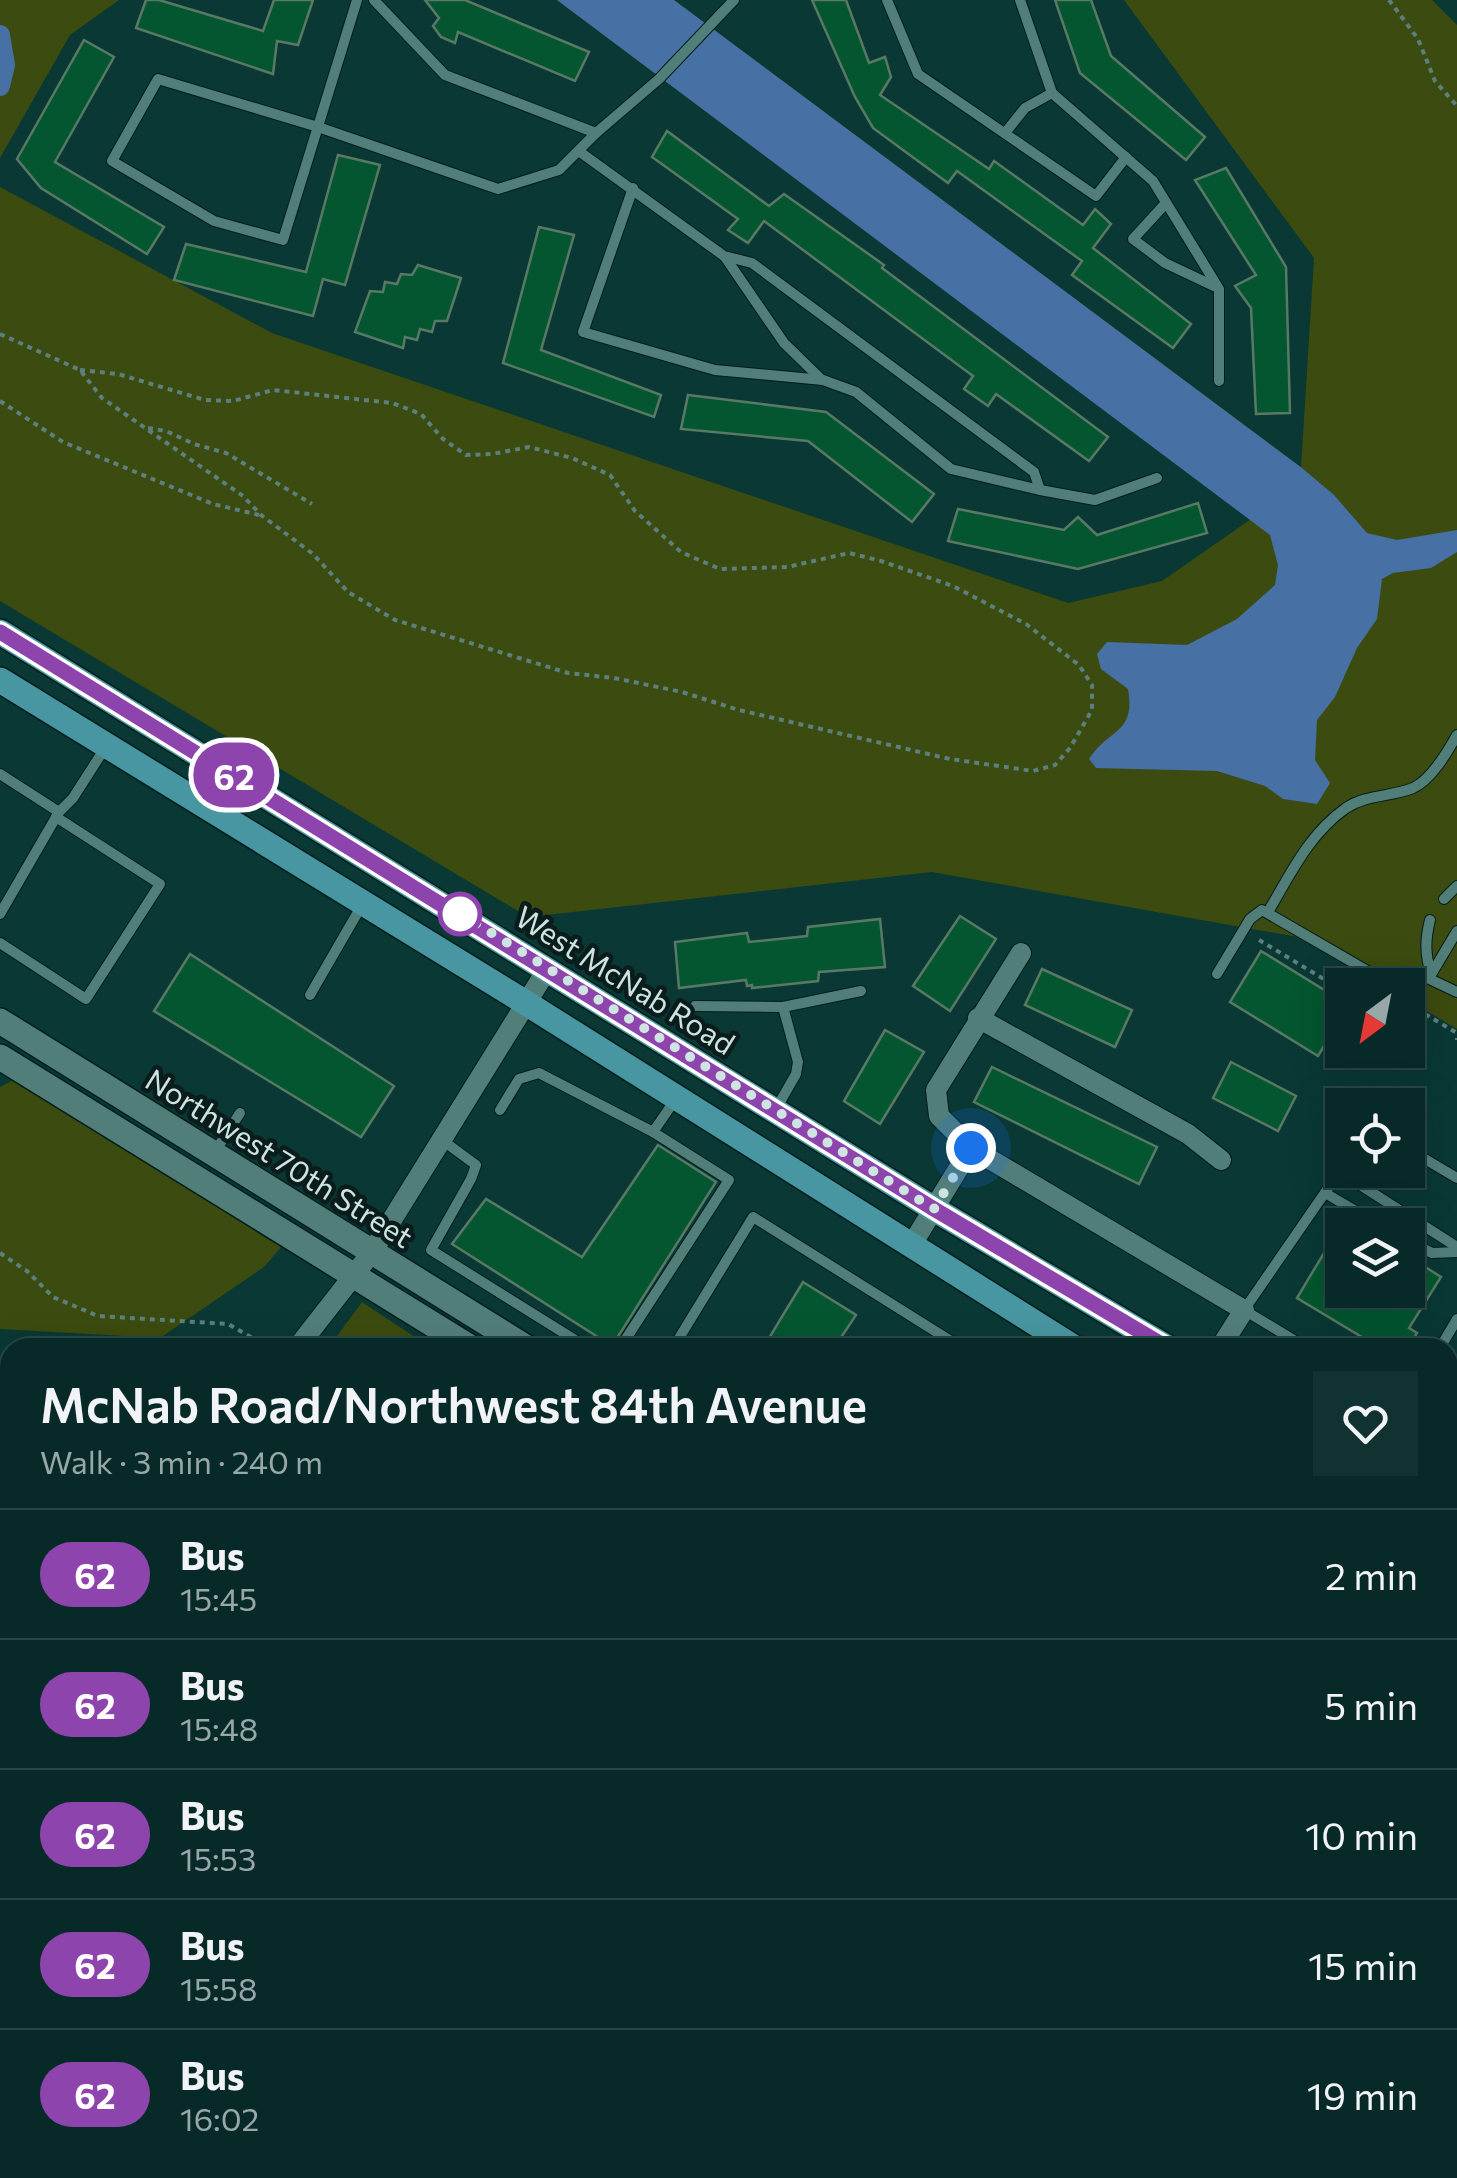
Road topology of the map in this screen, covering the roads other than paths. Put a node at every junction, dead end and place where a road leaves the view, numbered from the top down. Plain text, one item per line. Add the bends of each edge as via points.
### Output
1 (357, 0) edge
2 (374, 0) edge
3 (734, 0) edge
4 (886, 0) edge
5 (1020, 0) edge
6 (1052, 93) junction
7 (318, 127) junction
8 (596, 133) junction
9 (1005, 133) junction
10 (580, 152) junction
11 (1126, 157) junction
12 (633, 188) junction
13 (1166, 203) junction
14 (724, 256) junction
15 (1219, 289) junction
16 (822, 380) junction
17 (1218, 381) dead end
18 (1158, 478) dead end
19 (1040, 490) junction
20 (0, 632) edge
21 (0, 680) edge
22 (1457, 735) edge
23 (106, 746) junction
24 (0, 774) edge
25 (57, 814) junction
26 (1457, 886) edge
27 (1444, 899) dead end
28 (362, 904) junction
29 (1268, 912) junction
30 (0, 914) edge
31 (1430, 920) dead end
32 (1457, 931) edge
33 (0, 943) edge
34 (1021, 953) dead end
35 (548, 968) junction
36 (1217, 974) dead end
37 (1430, 976) junction
38 (861, 991) dead end
39 (1457, 992) edge
40 (310, 995) dead end
41 (526, 1003) junction
42 (695, 1006) dead end
43 (782, 1008) junction
44 (978, 1018) junction
45 (0, 1022) edge
46 (0, 1056) edge
47 (676, 1099) junction
48 (500, 1110) dead end
49 (776, 1110) junction
50 (240, 1113) dead end
51 (653, 1132) junction
52 (442, 1140) junction
53 (971, 1148) junction
54 (214, 1153) junction
55 (1425, 1159) edge
56 (1221, 1160) dead end
57 (1457, 1178) edge
58 (1328, 1188) edge
59 (1367, 1188) edge
60 (1325, 1193) junction
61 (1351, 1208) edge
62 (934, 1209) junction
63 (911, 1246) junction
64 (1425, 1250) edge
65 (1457, 1250) edge
66 (372, 1252) junction
67 (355, 1274) junction
68 (1244, 1310) junction
69 (305, 1338) edge
70 (455, 1338) edge
71 (511, 1338) edge
72 (572, 1338) edge
73 (626, 1338) edge
74 (678, 1338) edge
75 (946, 1338) edge
76 (1052, 1338) edge
77 (1151, 1338) edge
78 (1226, 1338) edge
79 (1290, 1338) edge

1 - 7 lane
2 - 8 lane via 446,75
3 - 8 lane
4 - 9 lane via 918,74
5 - 6 lane
6 - 9 lane via 1025,108
6 - 11 lane
7 - 7 lane via 283,240 214,222 112,161 158,79
7 - 10 lane via 498,189 560,170
8 - 10 lane
9 - 11 lane via 1096,196
10 - 12 lane
11 - 13 lane
12 - 14 lane
12 - 16 lane via 582,332 715,370
13 - 15 lane
13 - 15 lane via 1133,239
14 - 16 lane via 784,343
14 - 19 lane via 752,264 1034,472
15 - 17 lane
16 - 19 lane via 856,392 951,468
18 - 19 lane via 1095,500
20 - 35 main road, West McNab Road
21 - 23 main road
22 - 29 lane via 1425,780 1366,798 1313,835
23 - 25 lane
23 - 28 main road
24 - 25 lane
25 - 30 lane
25 - 33 lane via 160,884 86,999
26 - 27 lane
28 - 40 lane
28 - 41 main road
29 - 36 lane via 1250,919
29 - 37 lane via 1378,976
31 - 37 lane
32 - 37 lane
34 - 44 street
35 - 41 street
35 - 49 main road, West McNab Road
37 - 39 lane
38 - 43 lane
41 - 47 main road
41 - 52 street
42 - 43 lane
43 - 49 lane via 798,1062
44 - 53 street via 936,1090 939,1116
44 - 56 street via 1188,1134
45 - 54 street, Northwest 70th Street
46 - 67 street, Northwest 70th Street
47 - 51 lane
47 - 63 main road
48 - 51 lane via 519,1079 539,1072
49 - 62 main road, West McNab Road
50 - 54 lane
51 - 73 lane via 729,1180
52 - 66 street
52 - 72 lane via 476,1165 432,1250
53 - 62 street
53 - 68 street
54 - 66 street, Northwest 70th Street
55 - 57 lane
58 - 60 lane
59 - 65 lane
60 - 61 lane
60 - 68 lane
62 - 63 street
62 - 77 main road, West McNab Road
63 - 76 main road
64 - 65 lane
66 - 67 street
66 - 71 street, Northwest 70th Street
67 - 69 street
67 - 70 street, Northwest 70th Street
68 - 78 street
68 - 79 lane
74 - 75 lane via 754,1217

